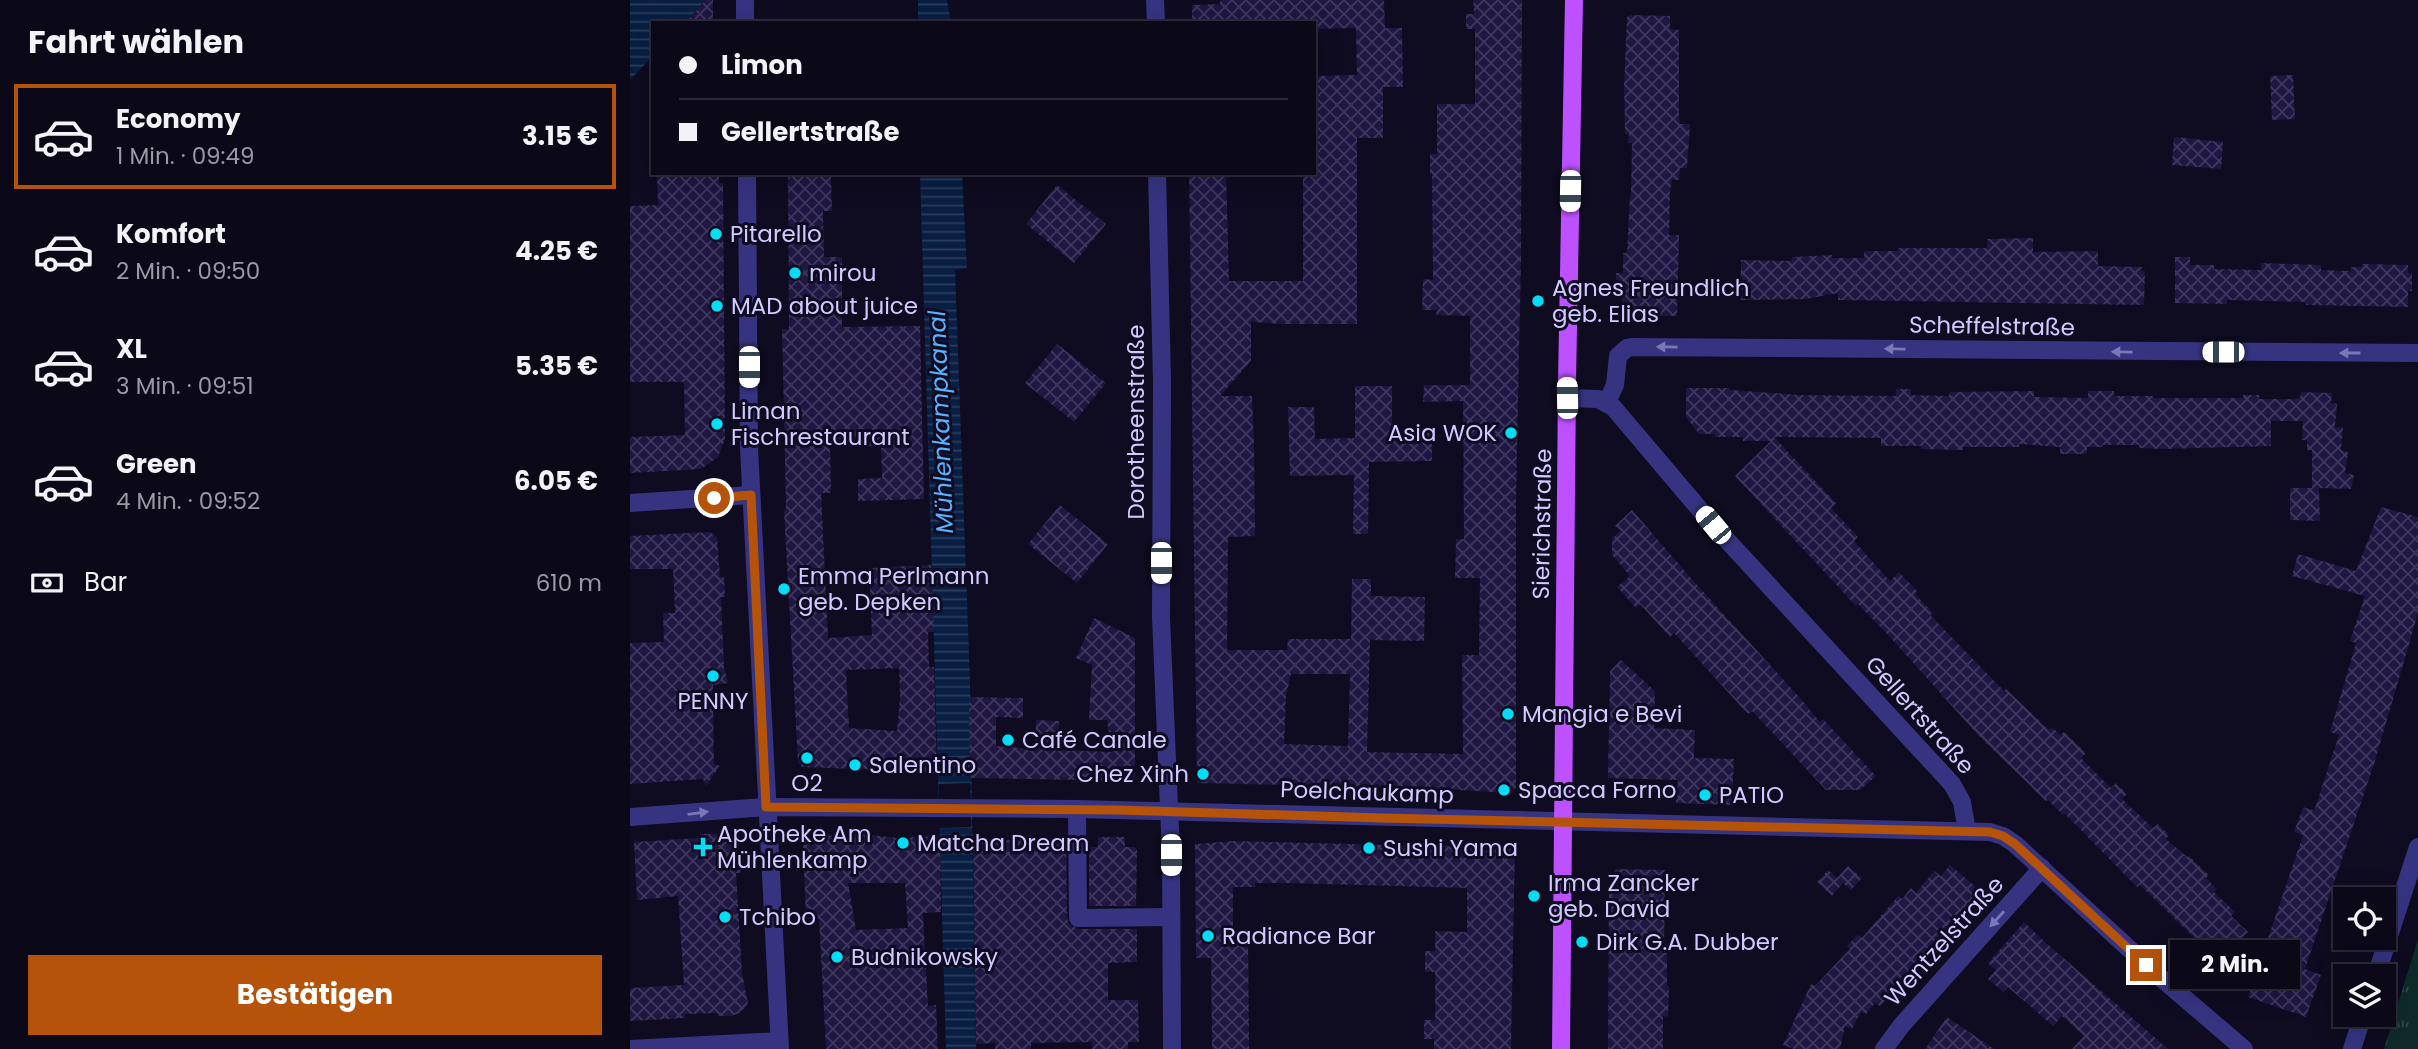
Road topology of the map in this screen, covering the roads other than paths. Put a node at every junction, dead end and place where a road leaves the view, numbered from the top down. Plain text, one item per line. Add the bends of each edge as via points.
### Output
1 (745, 0) edge
2 (1155, 0) edge
3 (1574, 0) edge
4 (745, 21) edge
5 (1156, 21) edge
6 (747, 175) edge
7 (1157, 175) edge
8 (2418, 353) edge
9 (1567, 398) junction
10 (1606, 402) junction
11 (751, 495) junction
12 (630, 503) edge
13 (766, 807) junction
14 (1077, 809) junction
15 (1169, 811) junction
16 (630, 817) edge
17 (1564, 822) junction
18 (1967, 831) junction
19 (2418, 847) edge
20 (2042, 868) junction
21 (1171, 917) junction
22 (2380, 964) edge
23 (2359, 1027) edge
24 (780, 1045) edge
25 (630, 1049) edge
26 (1172, 1049) edge
27 (1560, 1049) edge
28 (1884, 1049) edge
29 (2244, 1049) edge
30 (2352, 1049) edge

1 - 4 street
2 - 5 street
3 - 9 main road, Sierichstraße
6 - 11 street
7 - 15 street, Dorotheenstraße via 1161,617
8 -> 10 street, Scheffelstraße via 1633,347 1618,356 1615,385
9 - 10 street
9 - 17 main road, Sierichstraße
10 - 18 street, Gellertstraße via 1952,784 1962,802
11 - 12 street
11 - 13 street
13 - 14 street, Poelchaukamp
16 -> 13 street, Poelchaukamp
13 - 24 street
14 - 15 street, Poelchaukamp
14 - 21 street via 1078,918
15 - 17 street, Poelchaukamp
15 - 21 street, Dorotheenstraße
17 - 18 street, Poelchaukamp
17 - 27 main road, Sierichstraße
18 - 20 street via 2003,836
19 - 22 street
20 -> 28 street, Wentzelstraße
20 - 29 street
21 - 26 street, Dorotheenstraße
23 - 30 street
24 - 25 street

